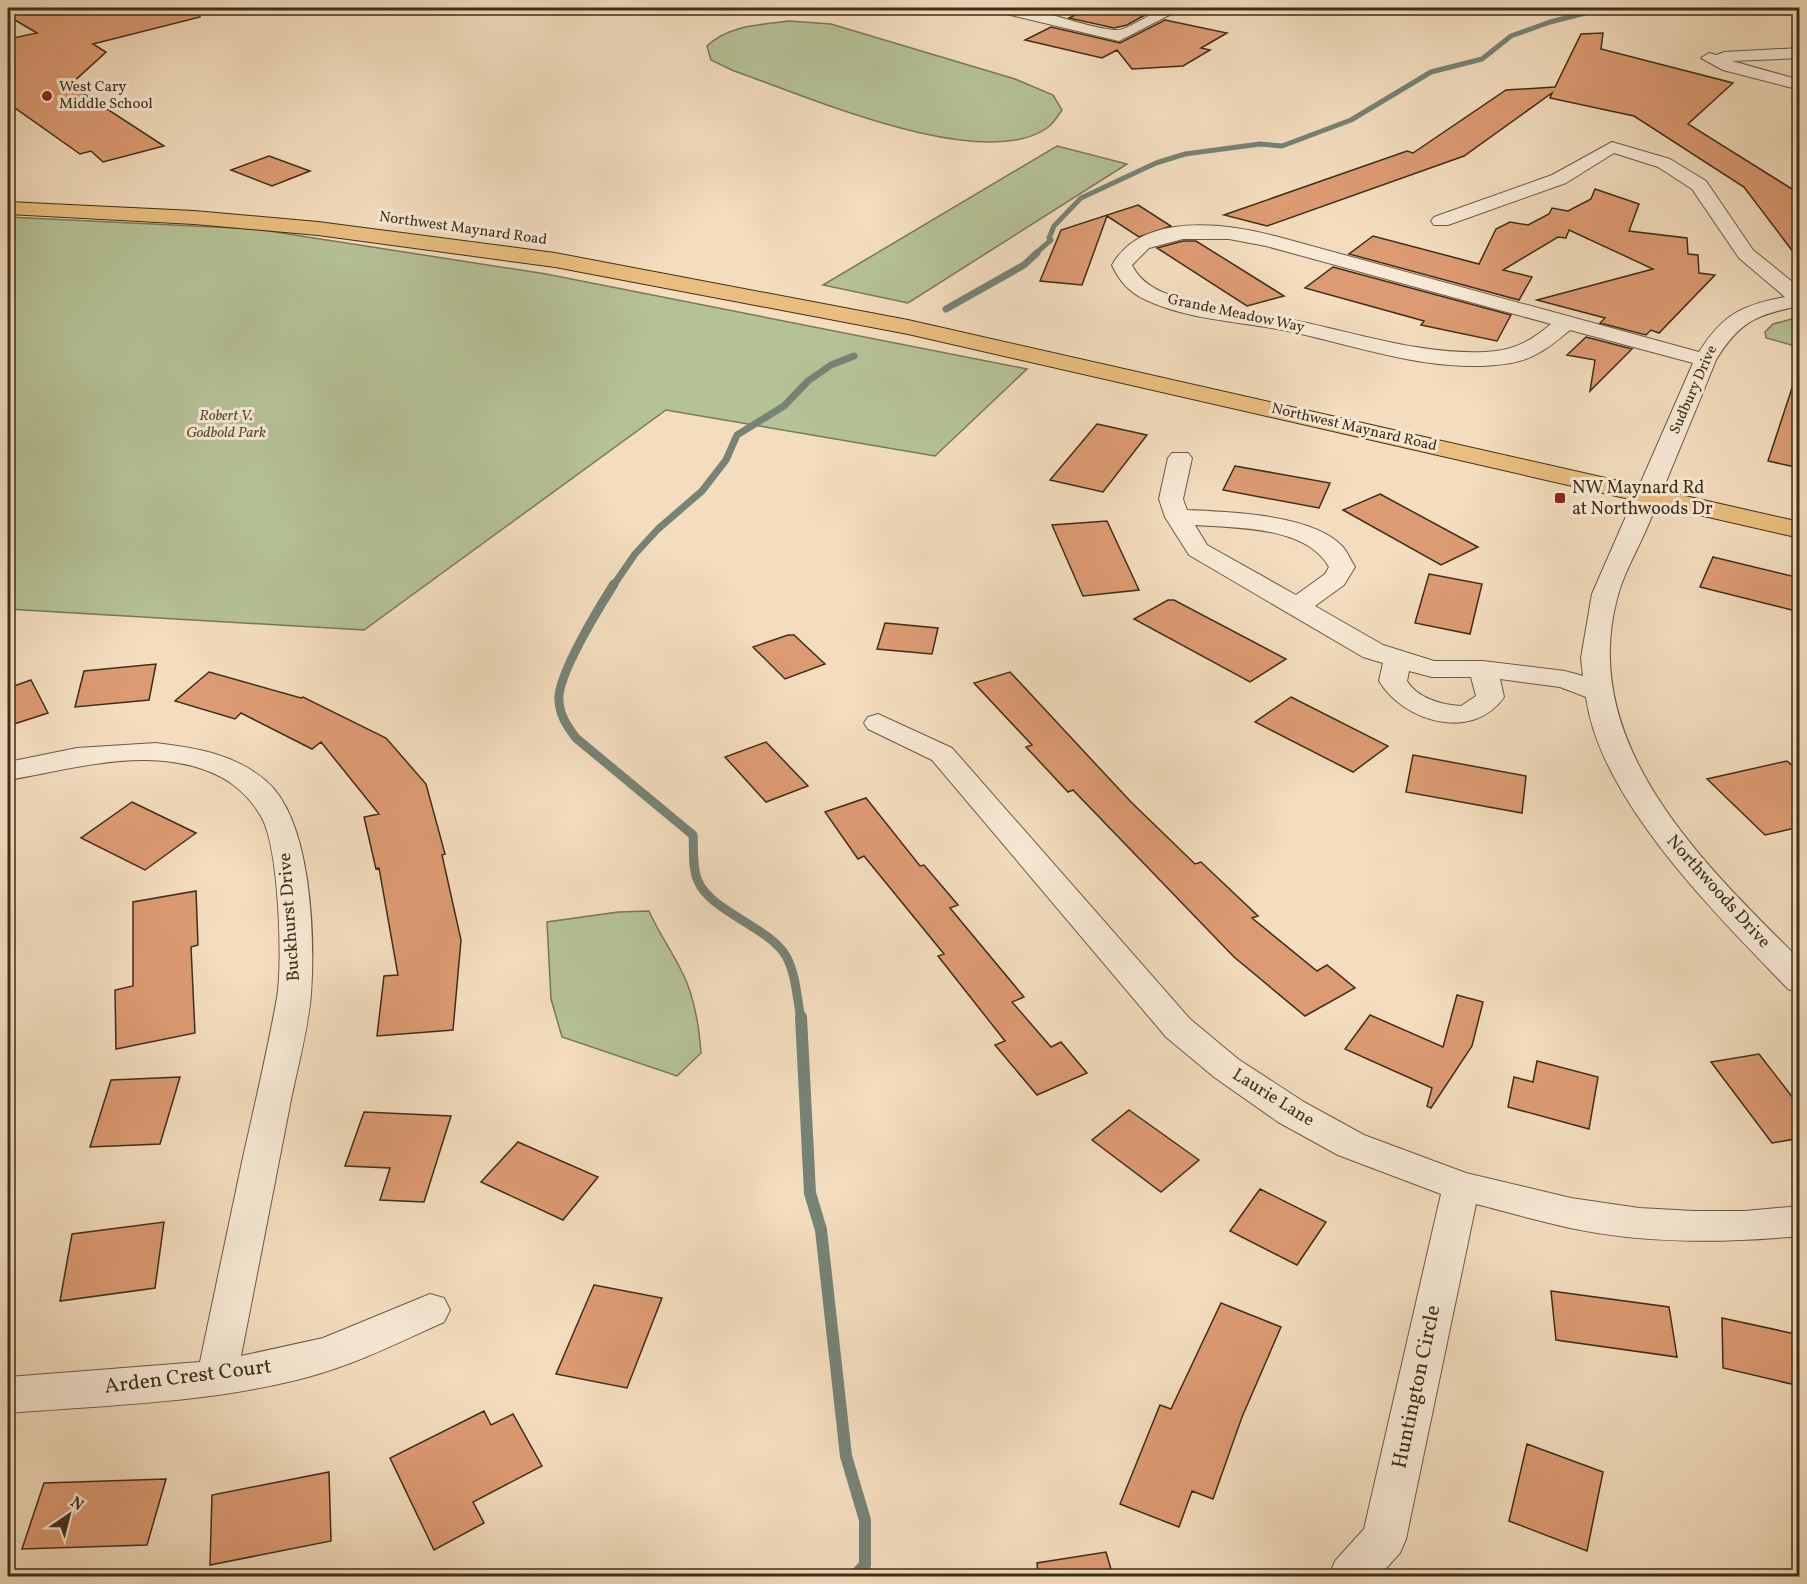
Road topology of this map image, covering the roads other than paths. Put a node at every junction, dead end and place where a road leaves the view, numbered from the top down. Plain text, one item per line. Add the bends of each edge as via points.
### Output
1 (999, 8) edge
2 (1175, 8) edge
3 (1800, 53) edge
4 (1800, 85) edge
5 (8, 192) edge
6 (8, 208) edge
7 (1441, 221) dead end
8 (1800, 299) edge
9 (1566, 322) junction
10 (908, 327) junction
11 (1705, 360) junction
12 (1180, 458) dead end
13 (1648, 494) junction
14 (1176, 517) junction
15 (1800, 530) edge
16 (1297, 606) junction
17 (1397, 659) junction
18 (1486, 680) junction
19 (1597, 691) junction
20 (878, 723) dead end
21 (8, 771) edge
22 (1800, 981) edge
23 (1461, 1186) junction
24 (1800, 1221) edge
25 (430, 1310) dead end
26 (217, 1377) junction
27 (8, 1395) edge
28 (1351, 1576) edge

1 - 2 street via 1119,36
3 - 4 street via 1709,58
5 - 10 main road, Northwest Maynard Road via 182,200 345,214 588,246 829,302
6 - 10 main road, Northwest Maynard Road via 216,219 447,244 558,260 812,313
7 - 8 street via 1558,179 1612,147 1664,163 1700,185 1746,254
8 - 11 street, Sudbury Drive via 1739,317 1725,328
9 - 9 street, Grande Meadow Way via 1268,240 1228,233 1192,232 1159,237 1131,251 1122,265 1136,285 1171,302 1426,353 1512,356 1534,347
9 - 11 street, Grande Meadow Way
10 - 13 main road, Northwest Maynard Road
11 - 13 street, Sudbury Drive
12 - 14 street via 1171,499
13 - 15 main road, Northwest Maynard Road
13 - 19 street, Northwoods Drive via 1602,602
14 - 16 street via 1198,550
14 - 16 street via 1240,520 1307,536 1340,556 1342,567 1335,579
16 - 17 street via 1373,651
17 - 18 street
17 - 18 street via 1393,681 1401,693 1431,709 1451,714 1466,714 1480,708 1490,697
18 - 19 street
19 - 22 street, Northwoods Drive via 1619,752 1659,826 1704,883
20 - 23 street, Laurie Lane via 942,754 1178,1029 1226,1068 1291,1112 1351,1145
21 - 26 street, Buckhurst Drive via 107,752 193,758 232,773 258,789 279,820 287,856 296,972 294,996
23 - 24 street, Laurie Lane via 1571,1213 1639,1223 1745,1226
23 - 28 street, Huntington Circle via 1384,1539
25 - 26 street, Arden Crest Court via 350,1346 307,1360
26 - 27 street, Arden Crest Court

